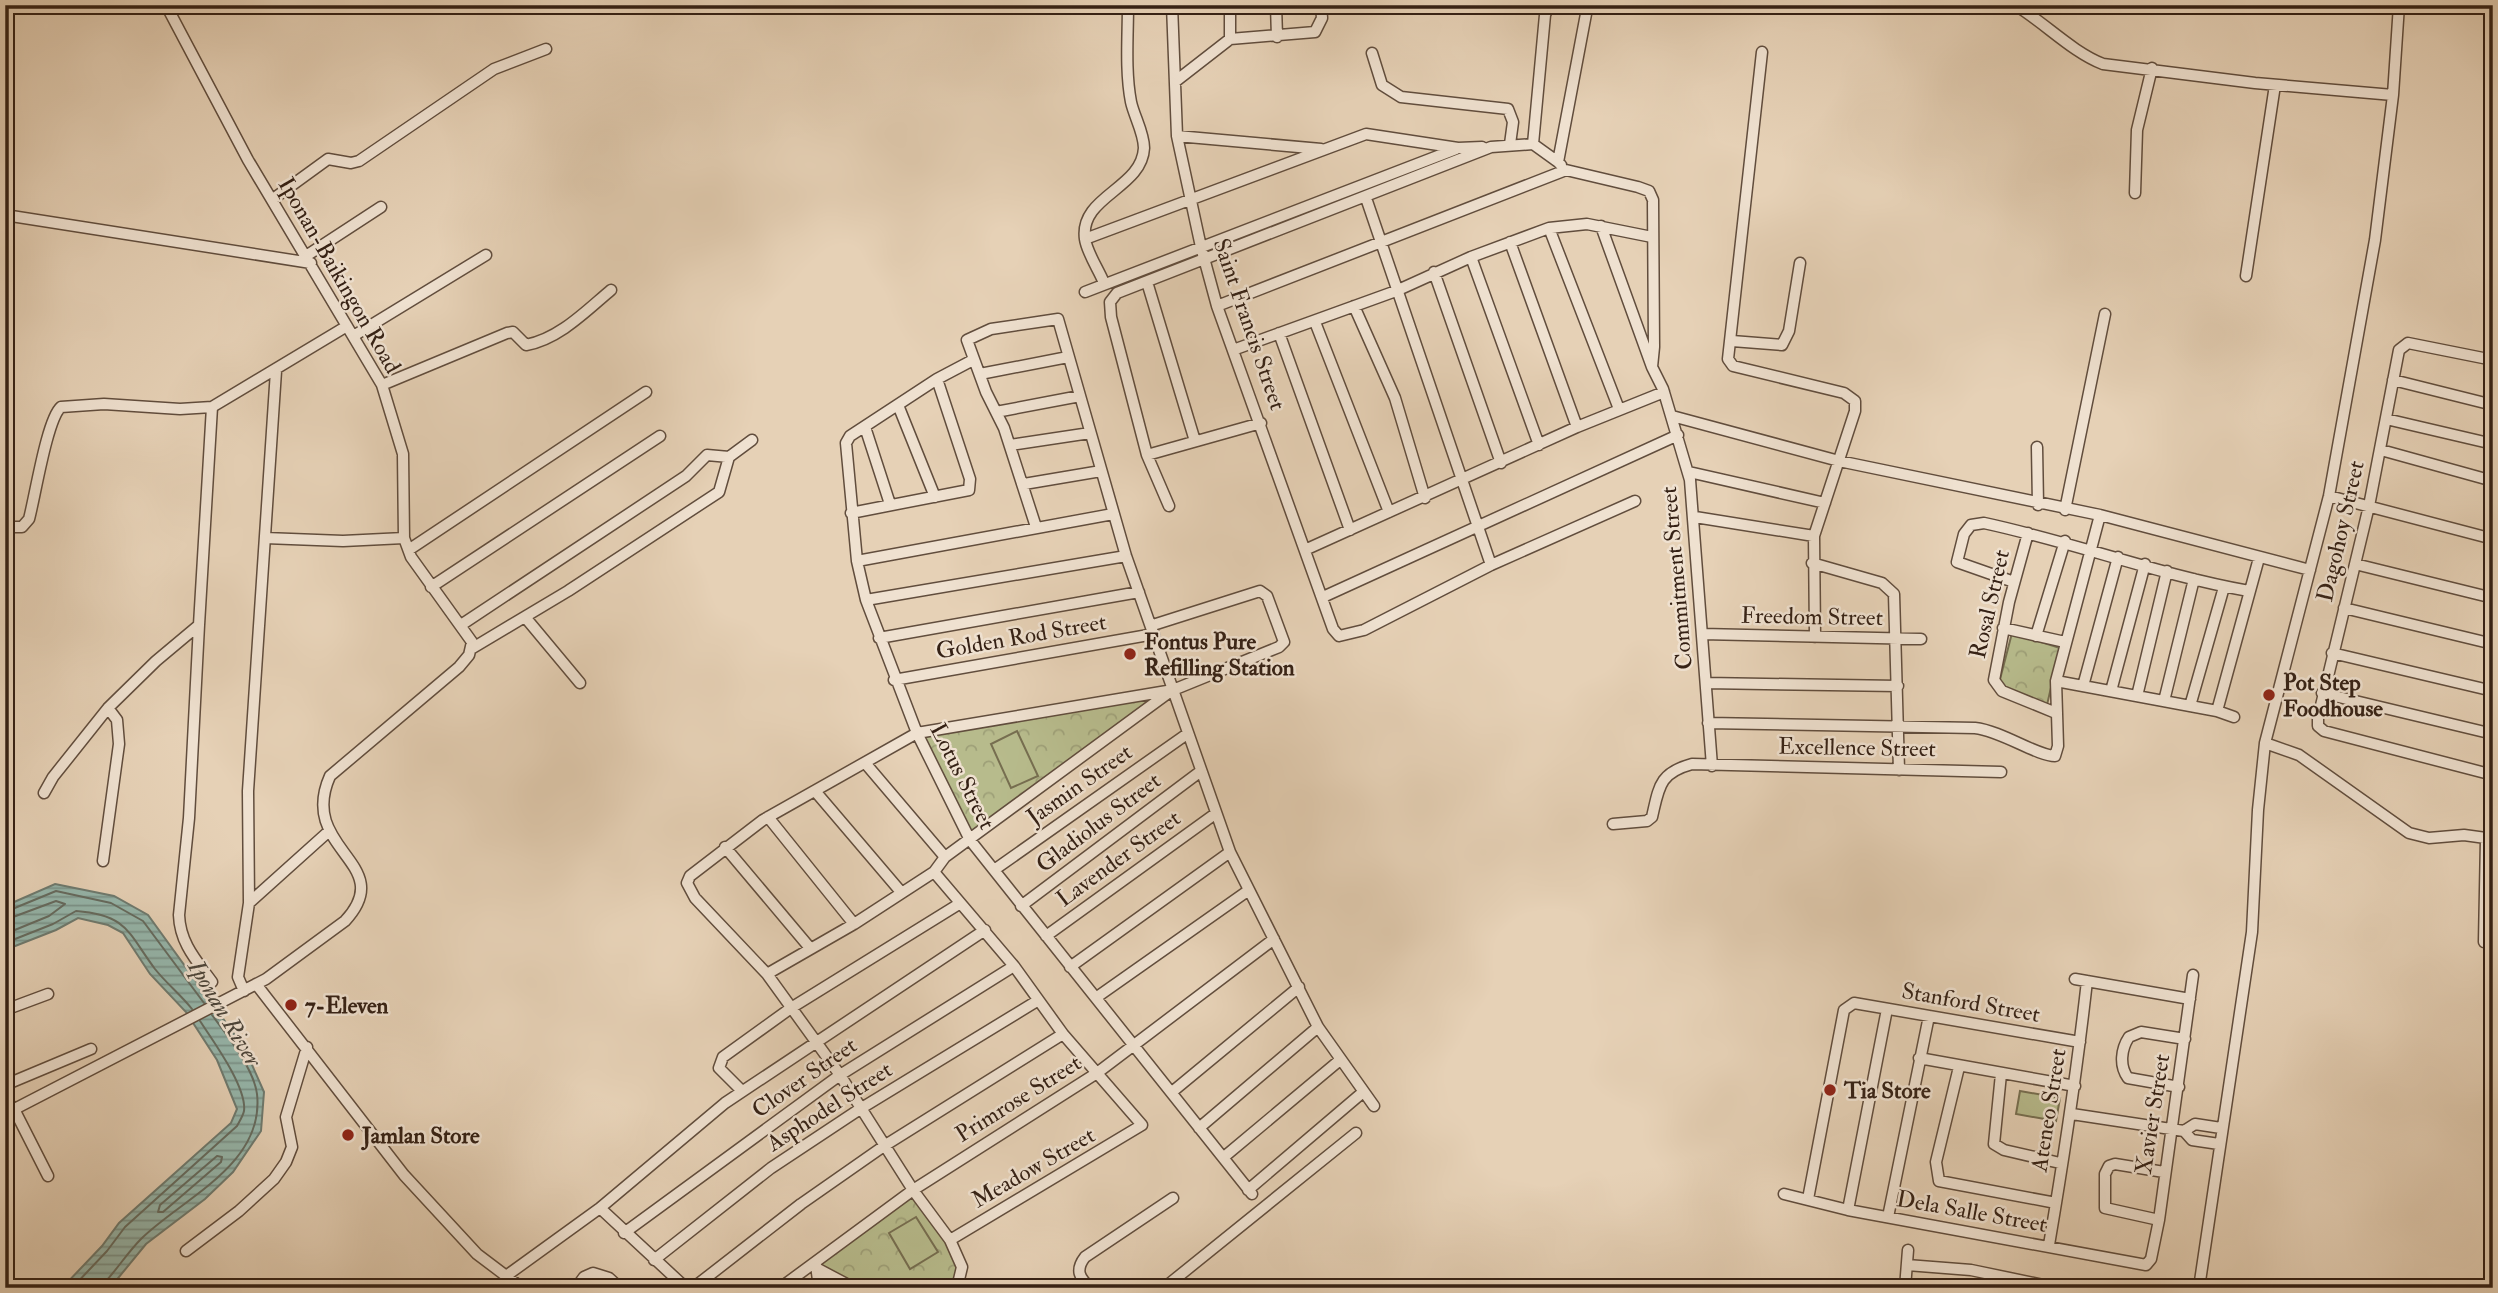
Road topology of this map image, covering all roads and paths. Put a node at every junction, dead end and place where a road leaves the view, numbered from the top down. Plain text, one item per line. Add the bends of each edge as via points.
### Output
1 (166, 5) edge
2 (1128, 5) edge
3 (1172, 5) edge
4 (1230, 5) edge
5 (1276, 5) edge
6 (1321, 5) edge
7 (1549, 5) edge
8 (1584, 5) edge
9 (2015, 5) edge
10 (2399, 5) edge
11 (1277, 37) junction
12 (1230, 39) junction
13 (546, 48) dead end
14 (1762, 52) dead end
15 (1372, 53) dead end
16 (2152, 68) junction
17 (1175, 81) junction
18 (2275, 85) junction
19 (2393, 95) junction
20 (1177, 136) junction
21 (1510, 144) junction
22 (1533, 144) junction
23 (1491, 147) junction
24 (1458, 148) junction
25 (1326, 150) junction
26 (1562, 166) junction
27 (2135, 193) dead end
28 (1366, 198) junction
29 (272, 199) junction
30 (1189, 200) junction
31 (381, 207) dead end
32 (5, 215) edge
33 (1601, 226) junction
34 (1549, 228) junction
35 (1652, 237) junction
36 (1085, 239) junction
37 (1510, 242) junction
38 (1382, 243) junction
39 (1202, 253) junction
40 (486, 255) dead end
41 (1471, 257) junction
42 (308, 259) junction
43 (1800, 263) dead end
44 (1434, 272) junction
45 (2245, 276) dead end
46 (1147, 282) junction
47 (1104, 283) junction
48 (611, 290) dead end
49 (1395, 291) junction
50 (1085, 292) dead end
51 (1217, 306) junction
52 (1354, 306) junction
53 (2105, 314) dead end
54 (1315, 322) junction
55 (347, 326) junction
56 (1279, 333) junction
57 (355, 335) junction
58 (1732, 341) junction
59 (1233, 350) junction
60 (1068, 357) junction
61 (2493, 359) edge
62 (973, 360) junction
63 (1652, 367) junction
64 (276, 371) junction
65 (981, 374) junction
66 (937, 379) junction
67 (2393, 380) junction
68 (382, 385) junction
69 (646, 392) dead end
70 (1664, 392) junction
71 (1080, 396) junction
72 (898, 405) junction
73 (2493, 405) edge
74 (212, 407) junction
75 (1619, 409) junction
76 (996, 412) junction
77 (1672, 416) junction
78 (2386, 419) junction
79 (1261, 423) junction
80 (1577, 426) junction
81 (865, 427) junction
82 (1090, 433) junction
83 (1678, 435) junction
84 (660, 436) dead end
85 (752, 440) dead end
86 (1195, 441) junction
87 (2493, 444) edge
88 (1010, 445) junction
89 (1539, 445) junction
90 (2037, 447) dead end
91 (2381, 450) junction
92 (1147, 455) junction
93 (729, 457) junction
94 (1839, 461) junction
95 (1501, 463) junction
96 (1101, 471) junction
97 (1689, 472) junction
98 (1464, 480) junction
99 (2493, 481) edge
100 (1024, 484) junction
101 (2329, 496) junction
102 (935, 497) junction
103 (1425, 498) junction
104 (1635, 501) dead end
105 (1825, 503) junction
106 (890, 504) junction
107 (2038, 505) junction
108 (1169, 506) dead end
109 (2369, 506) junction
110 (2065, 510) junction
111 (1389, 512) junction
112 (851, 513) junction
113 (1113, 514) junction
114 (2100, 515) junction
115 (1695, 517) junction
116 (1478, 526) junction
117 (7, 527) edge
118 (1035, 527) junction
119 (1350, 530) junction
120 (2028, 533) junction
121 (1814, 536) junction
122 (265, 538) junction
123 (2493, 539) edge
124 (2065, 541) junction
125 (407, 543) junction
126 (1307, 549) junction
127 (2091, 551) junction
128 (1126, 556) junction
129 (2118, 557) junction
130 (2259, 558) junction
131 (858, 561) junction
132 (1812, 563) junction
133 (2145, 564) junction
134 (2355, 564) junction
135 (1491, 565) junction
136 (2310, 570) junction
137 (2167, 571) junction
138 (2194, 579) junction
139 (2014, 582) junction
140 (431, 587) junction
141 (2224, 587) junction
142 (2249, 591) junction
143 (1139, 592) junction
144 (1323, 597) junction
145 (2493, 598) edge
146 (866, 600) junction
147 (2344, 608) junction
148 (525, 617) junction
149 (199, 625) junction
150 (461, 625) junction
151 (2003, 628) junction
152 (1154, 629) junction
153 (1702, 634) junction
154 (2036, 636) junction
155 (1815, 637) junction
156 (879, 638) junction
157 (1896, 639) junction
158 (1920, 639) dead end
159 (2065, 642) junction
160 (2493, 644) edge
161 (471, 649) junction
162 (2332, 653) junction
163 (894, 680) junction
164 (2056, 681) junction
165 (580, 683) dead end
166 (1706, 683) junction
167 (1898, 686) junction
168 (2083, 686) junction
169 (1173, 690) junction
170 (2111, 691) junction
171 (2493, 691) edge
172 (2322, 693) junction
173 (2137, 696) junction
174 (2164, 701) junction
175 (2190, 706) junction
176 (108, 708) junction
177 (2217, 711) junction
178 (2056, 713) junction
179 (2234, 717) dead end
180 (1709, 723) junction
181 (1899, 726) junction
182 (917, 733) junction
183 (1187, 734) junction
184 (2493, 734) edge
185 (2265, 743) junction
186 (866, 764) junction
187 (1712, 766) junction
188 (1899, 770) junction
189 (1201, 771) junction
190 (2001, 772) dead end
191 (2493, 775) edge
192 (815, 791) junction
193 (44, 793) dead end
194 (1215, 814) junction
195 (768, 817) junction
196 (1613, 824) dead end
197 (328, 832) junction
198 (2490, 839) edge
199 (971, 840) junction
200 (724, 847) junction
201 (1230, 852) junction
202 (945, 858) junction
203 (103, 861) dead end
204 (994, 870) junction
205 (934, 872) junction
206 (1249, 890) junction
207 (901, 892) junction
208 (249, 903) junction
209 (959, 904) junction
210 (1021, 906) junction
211 (854, 923) junction
212 (985, 930) junction
213 (1046, 936) junction
214 (1274, 939) junction
215 (2484, 943) dead end
216 (810, 948) junction
217 (1014, 966) junction
218 (1070, 967) junction
219 (767, 974) junction
220 (2193, 975) dead end
221 (212, 982) dead end
222 (256, 984) junction
223 (1298, 987) junction
224 (244, 991) junction
225 (48, 995) dead end
226 (1097, 997) junction
227 (2190, 999) junction
228 (1037, 1001) junction
229 (792, 1008) junction
230 (1887, 1009) junction
231 (5, 1010) edge
232 (1929, 1016) junction
233 (1318, 1027) junction
234 (1063, 1034) junction
235 (2185, 1039) junction
236 (816, 1041) junction
237 (2080, 1042) junction
238 (1132, 1046) junction
239 (307, 1047) junction
240 (91, 1049) dead end
241 (1919, 1058) junction
242 (1340, 1060) junction
243 (1959, 1067) junction
244 (1097, 1073) junction
245 (2001, 1074) junction
246 (840, 1075) junction
247 (5, 1085) edge
248 (2075, 1086) junction
249 (2179, 1087) junction
250 (742, 1091) junction
251 (1172, 1092) junction
252 (1362, 1093) junction
253 (5, 1099) edge
254 (1374, 1106) dead end
255 (860, 1109) junction
256 (10, 1111) edge
257 (2072, 1114) junction
258 (1199, 1128) junction
259 (2221, 1128) junction
260 (2179, 1130) junction
261 (1356, 1133) dead end
262 (2219, 1144) junction
263 (884, 1146) junction
264 (1224, 1157) junction
265 (2060, 1163) junction
266 (2164, 1172) junction
267 (48, 1176) dead end
268 (913, 1189) junction
269 (1784, 1194) dead end
270 (1174, 1198) dead end
271 (1808, 1199) junction
272 (2056, 1203) junction
273 (600, 1209) junction
274 (1848, 1210) junction
275 (1888, 1217) junction
276 (2159, 1220) junction
277 (624, 1233) junction
278 (950, 1240) junction
279 (2049, 1245) junction
280 (1908, 1250) dead end
281 (186, 1251) dead end
282 (2151, 1259) joint
283 (654, 1260) junction
284 (1907, 1265) junction
285 (816, 1266) junction
286 (506, 1276) junction
287 (522, 1288) edge
288 (576, 1288) edge
289 (620, 1288) edge
290 (686, 1288) edge
291 (693, 1288) edge
292 (780, 1288) edge
293 (819, 1288) edge
294 (853, 1288) edge
295 (957, 1288) edge
296 (1091, 1288) edge
297 (1164, 1288) edge
298 (1905, 1288) edge
299 (2058, 1288) edge
300 (2199, 1288) edge

1 - 29 street, Iponan-Baikingon Road
2 - 36 street via 1131,100 1144,149 1126,183 1091,214
3 - 17 street, Saint Francis Street
4 - 12 street
5 - 11 street
6 - 11 street via 1322,18 1315,32
7 - 22 street
8 - 26 street
9 - 16 street via 2091,59
10 - 19 street
11 - 12 street
12 - 17 street
13 - 29 street via 494,69 359,160 328,159
14 - 58 street
15 - 21 street via 1382,85 1401,97 1508,109 1513,122
16 - 18 street
16 - 27 street via 2137,130
17 - 20 street, Saint Francis Street
18 - 19 street
18 - 45 street
19 - 101 street via 2375,240
20 - 25 street
20 - 30 street, Saint Francis Street
21 - 22 street
21 - 23 street
22 - 26 street
23 - 24 street
23 - 28 street
24 - 25 street via 1366,134
24 - 39 street
25 - 30 street
26 - 35 street via 1649,191
26 - 38 street
28 - 38 street
28 - 39 street
29 - 42 street, Iponan-Baikingon Road
30 - 36 street
30 - 39 street, Saint Francis Street
31 - 42 street
32 - 42 street
33 - 34 street
33 - 35 street
33 - 63 street, Commitment Street
34 - 37 street
34 - 75 street
35 - 63 street
36 - 47 street
37 - 41 street
37 - 80 street
38 - 49 street
38 - 51 street
39 - 46 street
39 - 47 street
39 - 51 street, Saint Francis Street
40 - 57 street
41 - 44 street
41 - 89 street
42 - 55 street, Iponan-Baikingon Road
43 - 58 street via 1789,331 1782,345
44 - 49 street
44 - 95 street
46 - 86 street
46 - 92 street via 1118,293 1110,309
47 - 50 street
48 - 68 street via 541,341 526,345 513,332 507,333
49 - 52 street
49 - 98 street
51 - 59 street, Saint Francis Street
52 - 54 street
52 - 103 street via 1395,398
53 - 110 street
54 - 56 street
54 - 111 street
55 - 57 street, Iponan-Baikingon Road
55 - 64 street
56 - 59 street
56 - 119 street
57 - 68 street, Iponan-Baikingon Road
58 - 94 street via 1728,359 1733,366 1853,397 1855,411
59 - 79 street, Saint Francis Street
60 - 62 street via 1058,319 972,335 967,340
60 - 65 street
60 - 71 street
61 - 67 street, Dagohoy Street via 2408,342 2399,350
62 - 65 street
62 - 66 street, Lotus Street
63 - 70 street, Commitment Street
64 - 74 street
64 - 122 street
65 - 76 street
66 - 72 street, Lotus Street
66 - 102 street via 971,485 965,493
67 - 73 street
67 - 78 street, Dagohoy Street
68 - 125 street, Iponan-Baikingon Road via 403,454
69 - 125 street
70 - 75 street
70 - 77 street, Commitment Street
71 - 76 street
71 - 82 street
72 - 81 street, Lotus Street
72 - 102 street
74 - 117 street via 61,407 46,445 29,519 22,527
74 - 149 street
75 - 80 street
76 - 88 street
77 - 83 street, Commitment Street
77 - 94 street
78 - 87 street
78 - 91 street, Dagohoy Street
79 - 86 street
79 - 126 street, Saint Francis Street
80 - 89 street
81 - 106 street
81 - 112 street, Lotus Street via 846,443
82 - 88 street
82 - 96 street
83 - 97 street, Commitment Street
83 - 116 street
84 - 140 street
85 - 93 street
86 - 92 street
88 - 100 street
89 - 95 street
90 - 107 street
91 - 99 street
91 - 109 street, Dagohoy Street
92 - 108 street
93 - 148 street via 719,492
93 - 150 street via 707,455 686,475
94 - 105 street
94 - 107 street
95 - 98 street
96 - 100 street
96 - 113 street
97 - 105 street
97 - 115 street, Commitment Street
98 - 103 street
98 - 116 street
100 - 118 street
101 - 109 street
101 - 136 street
102 - 106 street
103 - 111 street
104 - 135 street
105 - 121 street
106 - 112 street
107 - 110 street
109 - 123 street
109 - 134 street, Dagohoy Street
110 - 114 street
111 - 119 street
112 - 131 street, Lotus Street
113 - 118 street
113 - 128 street
114 - 127 street
114 - 130 street
115 - 121 street
115 - 153 street, Commitment Street
116 - 135 street
116 - 144 street
118 - 131 street
119 - 126 street
120 - 124 street
120 - 139 street, Rosal Street
120 - 139 street via 1984,523 1971,525 1957,556 1963,567
121 - 132 street
122 - 125 street
122 - 208 street via 248,791
124 - 127 street
124 - 154 street
125 - 140 street, Iponan-Baikingon Road
126 - 144 street, Saint Francis Street
127 - 129 street
127 - 159 street
128 - 143 street
128 - 146 street
129 - 133 street
129 - 168 street
130 - 136 street
130 - 142 street
131 - 146 street, Lotus Street
132 - 155 street
132 - 157 street via 1892,589
133 - 137 street
133 - 170 street
134 - 145 street
134 - 147 street, Dagohoy Street
135 - 144 street, Saint Francis Street via 1346,636 1333,629
136 - 185 street
137 - 138 street
137 - 173 street
138 - 141 street
138 - 174 street
139 - 151 street, Rosal Street
140 - 150 street, Iponan-Baikingon Road
141 - 142 street
141 - 175 street
142 - 177 street
143 - 152 street
143 - 156 street
146 - 156 street, Lotus Street
147 - 160 street
147 - 162 street, Dagohoy Street
148 - 161 street
148 - 165 street
149 - 176 street
149 - 221 street via 180,929
150 - 161 street, Iponan-Baikingon Road via 471,638
151 - 154 street
151 - 178 street, Rosal Street via 1995,685
152 - 163 street, Golden Rod Street
152 - 169 street
152 - 169 street, Golden Rod Street via 1261,591 1283,638 1279,648
153 - 155 street, Freedom Street
153 - 166 street, Commitment Street
154 - 159 street
155 - 157 street, Freedom Street
156 - 163 street, Lotus Street
157 - 158 street, Freedom Street
157 - 167 street
159 - 164 street
161 - 197 street via 459,667 330,776 323,799
162 - 171 street
162 - 172 street, Dagohoy Street
163 - 182 street, Lotus Street
164 - 168 street
164 - 178 street
166 - 167 street
166 - 180 street, Commitment Street
167 - 181 street
168 - 170 street
169 - 182 street
169 - 183 street
169 - 199 street
170 - 173 street
172 - 184 street
172 - 191 street, Dagohoy Street via 2318,726 2324,731
173 - 174 street
174 - 175 street
175 - 177 street
176 - 193 street
176 - 203 street via 117,720 119,744
177 - 179 street
178 - 181 street via 2058,747 2052,756 1986,730
180 - 181 street
180 - 187 street, Commitment Street
181 - 188 street
182 - 186 street
182 - 199 street, Lotus Street
183 - 189 street
183 - 204 street, Jasmin Street
185 - 198 street via 2298,755 2409,833 2429,838 2464,835
185 - 259 street via 2252,932
186 - 192 street
186 - 202 street
187 - 188 street, Excellence Street
187 - 196 street, Excellence Street via 1675,768 1656,792 1652,817
188 - 190 street, Excellence Street
189 - 194 street
189 - 210 street, Gladiolus Street
192 - 195 street
192 - 207 street
194 - 201 street
194 - 213 street, Lavender Street
195 - 200 street
195 - 211 street
197 - 208 street
197 - 222 street via 358,873 360,900 345,921
198 - 215 street
199 - 202 street
199 - 204 street, Lotus Street
200 - 216 street
200 - 219 street via 690,876 689,890
201 - 206 street
201 - 218 street
202 - 205 street
204 - 210 street, Lotus Street
205 - 207 street
205 - 209 street
206 - 214 street
206 - 226 street
207 - 211 street
208 - 224 street via 238,977
209 - 212 street
209 - 229 street
210 - 213 street, Lotus Street
211 - 216 street
212 - 217 street
212 - 236 street
213 - 218 street, Lotus Street
214 - 223 street
214 - 238 street, Primrose Street
216 - 219 street
217 - 228 street
217 - 246 street, Clover Street
218 - 226 street, Lotus Street
219 - 229 street
220 - 227 street, Xavier Street
222 - 224 street
222 - 239 street
223 - 233 street
223 - 251 street
224 - 256 street
225 - 231 street
226 - 238 street, Lotus Street
227 - 235 street, Xavier Street
227 - 237 street, Ateneo Street via 2081,980
228 - 234 street
228 - 255 street, Asphodel Street
229 - 236 street
229 - 250 street via 719,1063
230 - 232 street, Stanford Street
230 - 271 street, Stanford Street via 1854,1003 1844,1010
230 - 274 street
232 - 237 street, Stanford Street
232 - 241 street
233 - 242 street
233 - 258 street
234 - 244 street
234 - 263 street
235 - 249 street, Xavier Street
235 - 249 street via 2134,1033 2123,1054 2128,1078
236 - 246 street
236 - 250 street
237 - 248 street, Ateneo Street
238 - 244 street, Primrose Street
238 - 251 street, Lotus Street
239 - 281 street via 286,1117 292,1147 286,1162 239,1212
239 - 286 street via 404,1175 477,1254
240 - 247 street
241 - 243 street
241 - 275 street
242 - 252 street
242 - 264 street
243 - 245 street
243 - 272 street via 1936,1162 1939,1181
244 - 268 street, Primrose Street
244 - 278 street, Meadow Street via 1142,1128
245 - 248 street
245 - 265 street via 1994,1144
246 - 255 street
246 - 277 street, Clover Street
248 - 257 street, Ateneo Street
249 - 260 street, Xavier Street
250 - 273 street
251 - 258 street, Lotus Street
252 - 254 street
252 - 264 street, Lotus Street via 1250,1192
253 - 256 street
255 - 263 street
255 - 283 street, Asphodel Street via 771,1168
256 - 267 street
257 - 260 street
257 - 265 street, Ateneo Street
258 - 264 street, Lotus Street
259 - 260 street via 2195,1124
259 - 262 street
260 - 262 street via 2192,1140
260 - 266 street, Xavier Street
261 - 297 street
262 - 300 street
263 - 268 street
263 - 291 street
265 - 272 street, Ateneo Street
266 - 276 street, Xavier Street
266 - 276 street via 2115,1164 2105,1174 2105,1208
268 - 278 street
268 - 285 street, Primrose Street
269 - 271 street, Dela Salle Street
270 - 296 street via 1085,1257 1078,1272
271 - 274 street, Dela Salle Street
272 - 279 street, Ateneo Street
273 - 277 street
273 - 286 street
274 - 275 street, Dela Salle Street
275 - 279 street, Dela Salle Street
276 - 282 street, Xavier Street
277 - 283 street
278 - 295 street via 961,1267
279 - 282 street, Dela Salle Street via 2146,1265
280 - 284 street
283 - 290 street
284 - 298 street
284 - 299 street via 1971,1270
285 - 292 street, Primrose Street
285 - 293 street
285 - 294 street
286 - 287 street
288 - 289 street via 593,1273

